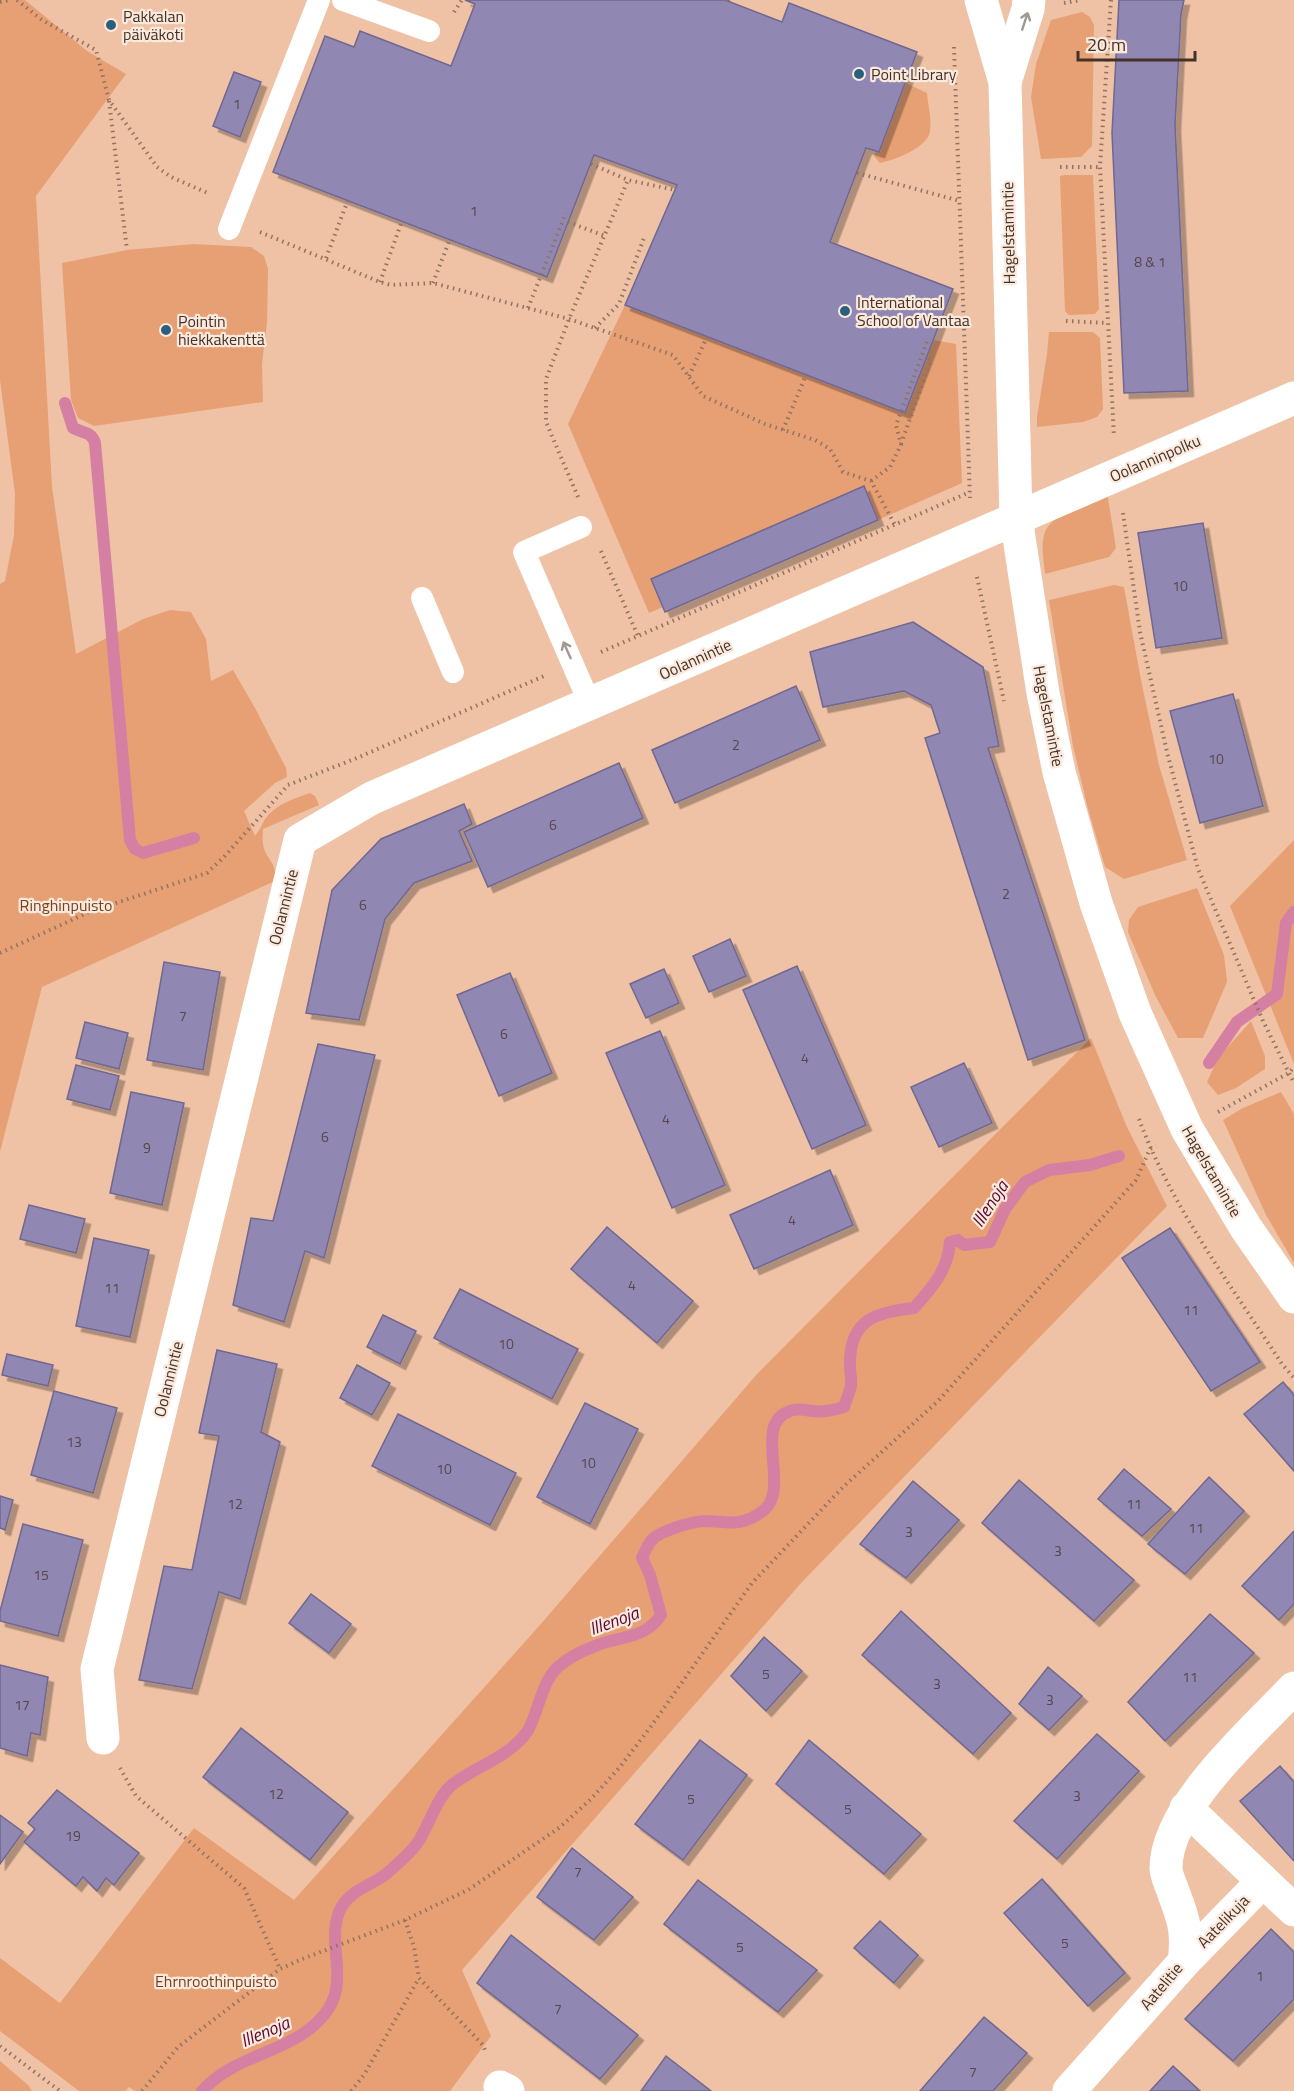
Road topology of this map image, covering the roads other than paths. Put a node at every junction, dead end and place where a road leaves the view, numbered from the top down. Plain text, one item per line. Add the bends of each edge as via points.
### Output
1 (319, 0) edge
2 (343, 0) edge
3 (981, 0) edge
4 (1029, 0) edge
5 (429, 31) dead end
6 (1005, 82) junction
7 (229, 229) dead end
8 (1294, 398) edge
9 (582, 517) road end
10 (1016, 518) junction
11 (422, 598) dead end
12 (453, 672) dead end
13 (590, 704) junction
14 (1294, 1297) edge
15 (1294, 1688) edge
16 (103, 1738) road end
17 (1186, 1809) junction
18 (1263, 1881) junction
19 (1294, 1910) edge
20 (1184, 1962) junction
21 (1069, 2091) edge

1 - 7 lane
2 - 5 lane
3 - 6 street, Hagelstamintie
6 -> 4 street, Hagelstamintie
6 - 10 street, Hagelstamintie
8 - 10 street, Oolanninpolku
13 -> 9 lane via 524,552
10 - 13 street, Oolannintie
10 - 14 street, Hagelstamintie via 1043,693 1062,783 1096,903 1135,1013 1187,1129 1246,1228
11 - 12 lane
13 - 16 street, Oolannintie via 372,798 300,840 97,1669
15 - 17 street, Aatelitie via 1216,1769
17 - 18 street, Aatelikuja
17 - 20 street, Aatelitie via 1172,1841 1166,1870 1185,1924
18 - 19 street, Aatelikuja
18 - 20 street, Aatelikuja
20 - 21 street, Aatelitie

